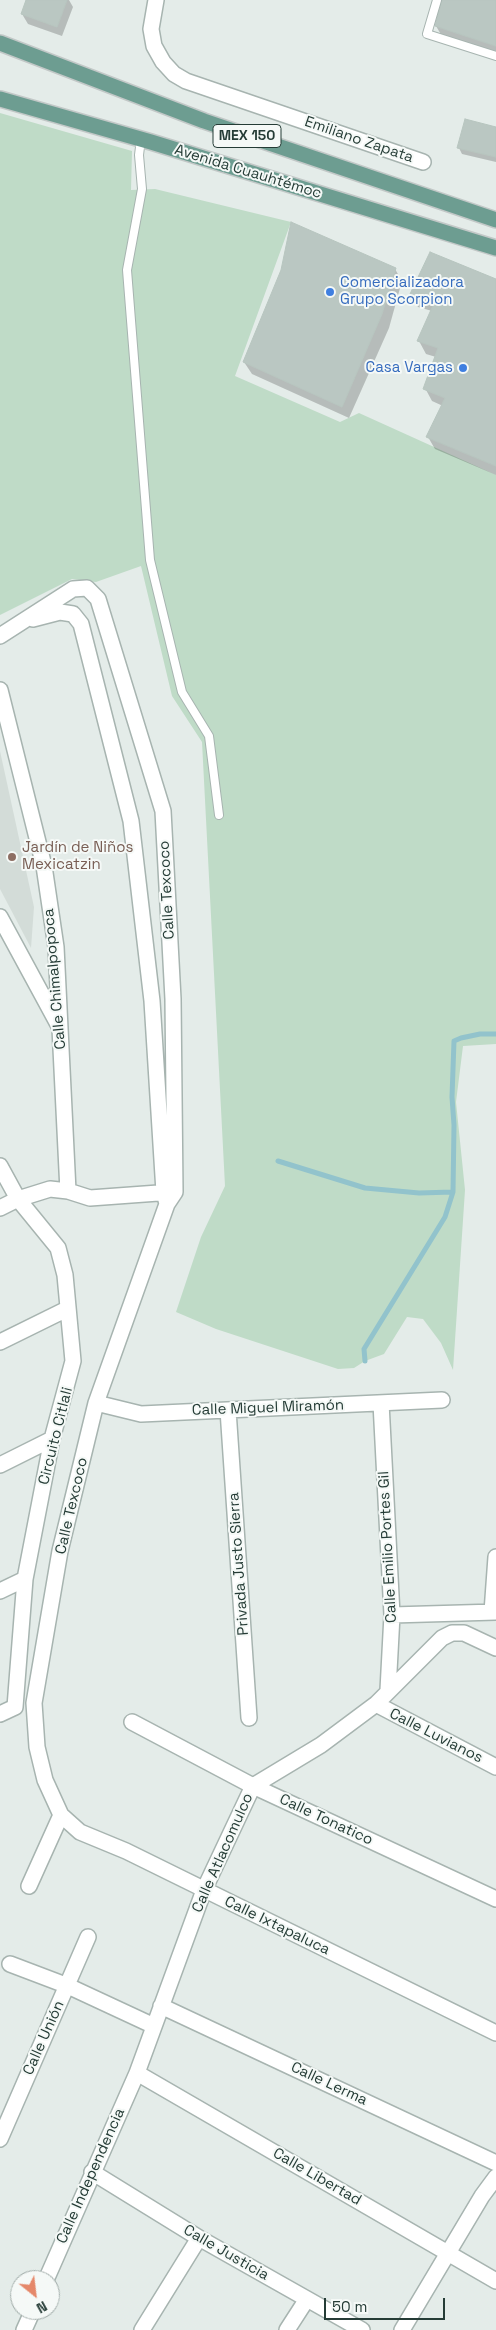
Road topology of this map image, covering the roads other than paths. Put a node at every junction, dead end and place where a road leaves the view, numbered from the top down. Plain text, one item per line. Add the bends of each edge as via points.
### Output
1 (156, 0) edge
2 (437, 0) edge
3 (0, 43) edge
4 (496, 56) edge
5 (0, 99) edge
6 (141, 139) junction
7 (423, 162) dead end
8 (496, 220) edge
9 (496, 248) edge
10 (19, 622) junction
11 (0, 636) edge
12 (0, 690) edge
13 (219, 815) dead end
14 (0, 917) edge
15 (60, 1030) junction
16 (0, 1166) edge
17 (68, 1191) junction
18 (169, 1196) junction
19 (18, 1199) junction
20 (0, 1208) edge
21 (67, 1310) junction
22 (0, 1342) edge
23 (442, 1400) dead end
24 (96, 1403) junction
25 (381, 1403) junction
26 (228, 1410) junction
27 (52, 1439) junction
28 (0, 1465) edge
29 (496, 1557) edge
30 (25, 1579) junction
31 (0, 1591) edge
32 (494, 1612) edge
33 (392, 1615) junction
34 (494, 1645) edge
35 (388, 1690) junction
36 (376, 1704) junction
37 (0, 1714) edge
38 (249, 1718) dead end
39 (132, 1722) dead end
40 (496, 1767) edge
41 (253, 1786) junction
42 (61, 1815) junction
43 (29, 1886) dead end
44 (204, 1890) junction
45 (496, 1899) edge
46 (88, 1937) dead end
47 (10, 1964) dead end
48 (68, 1986) junction
49 (161, 2006) junction
50 (154, 2026) junction
51 (496, 2033) edge
52 (137, 2073) junction
53 (0, 2139) edge
54 (496, 2163) edge
55 (92, 2172) junction
56 (496, 2177) edge
57 (199, 2238) junction
58 (449, 2253) junction
59 (50, 2270) edge
60 (496, 2281) edge
61 (307, 2299) junction
62 (142, 2330) edge
63 (287, 2330) edge
64 (362, 2330) edge
65 (402, 2330) edge

1 - 7 street, Emiliano Zapata via 150,29 154,46 162,62 174,74 186,81
2 - 4 lane via 427,34
3 - 8 main road, MEX 150 via 204,121
5 - 6 main road, Avenida Cuauhtémoc / MEX 150
6 - 9 main road, Avenida Cuauhtémoc / MEX 150
6 - 13 lane via 142,190 127,270 150,560 182,692 209,736
10 - 11 street
10 - 18 street, Calle Texcoco via 60,612 73,614 81,624 131,820 152,1001
10 - 18 street, Calle Texcoco via 72,589 87,588 98,599 163,811 173,999
12 - 15 street, Calle Chimalpopoca via 44,866 56,947
14 - 15 street
15 - 17 street, Calle Chimalpopoca
16 - 19 street, Circuito Citlali
17 - 18 street via 90,1198
17 - 19 street via 50,1189
18 - 24 street, Calle Texcoco
19 - 20 street
19 - 21 street, Circuito Citlali via 58,1248 65,1275
21 - 22 street
21 - 27 street, Circuito Citlali via 74,1361
23 - 25 street, Calle Miguel Miramón
24 - 26 street, Calle Miguel Miramón via 141,1414
24 - 42 street, Calle Texcoco via 60,1551 34,1704 37,1747 45,1780
25 - 26 street, Calle Miguel Miramón
25 - 33 street, Calle Emilio Portes Gil
26 - 38 street, Privada Justo Sierra
27 - 28 street
27 - 30 street, Circuito Citlali
29 - 32 street
30 - 31 street
30 - 37 street, Circuito Citlali via 15,1707
32 - 33 street
33 - 35 street, Calle Emilio Portes Gil
34 - 35 street, Calle Atlacomulco via 464,1633 452,1633 442,1638
35 - 36 street, Calle Atlacomulco
36 - 40 street, Calle Luvianos
36 - 41 street, Calle Atlacomulco via 320,1745
39 - 41 street, Calle Tonatico
41 - 44 street, Calle Atlacomulco
41 - 45 street, Calle Tonatico
42 - 43 street
42 - 44 street, Calle Ixtapaluca via 80,1832
44 - 49 street, Calle Atlacomulco
44 - 51 street, Calle Ixtapaluca
46 - 48 street, Calle Unión
47 - 48 street
48 - 50 street
48 - 53 street, Calle Unión
49 - 50 street, Calle Atlacomulco
49 - 54 street, Calle Lerma
50 - 52 street, Calle Atlacomulco
52 - 55 street, Calle Independencia
52 - 58 street, Calle Libertad
55 - 57 street, Calle Justicia
55 - 59 street, Calle Independencia
56 - 58 street
57 - 61 street, Calle Justicia
57 - 62 street
58 - 60 street, Calle Libertad
58 - 65 street
61 - 63 street
61 - 64 street, Calle Justicia

